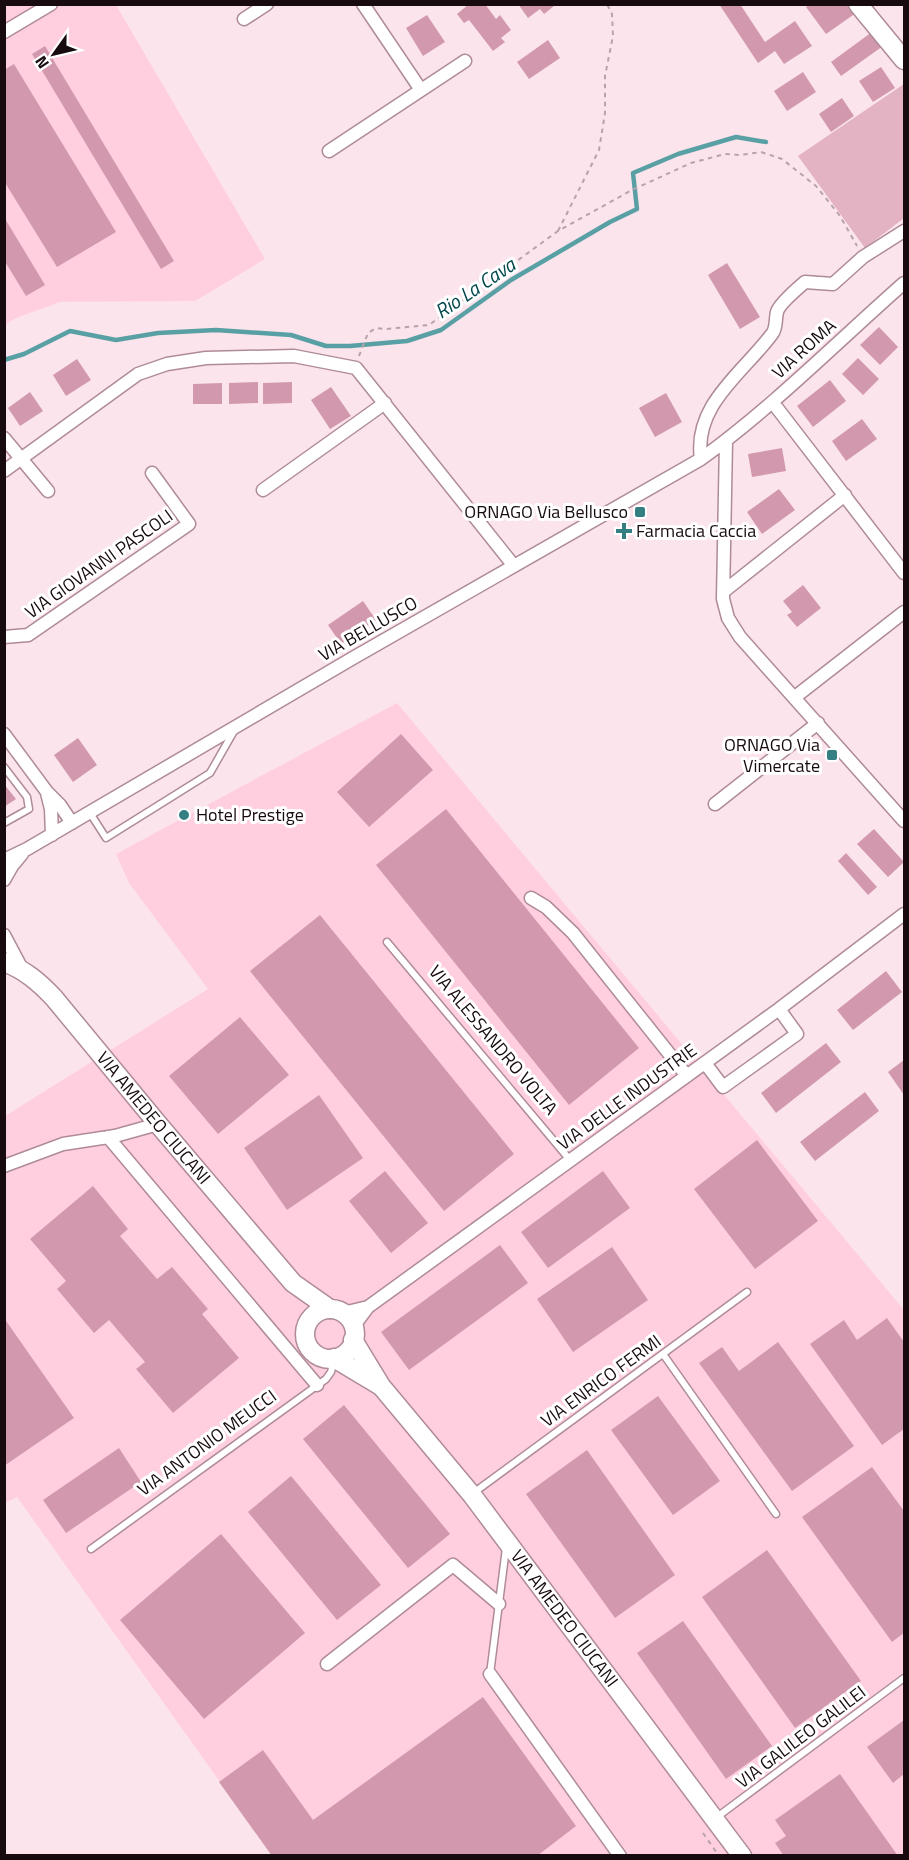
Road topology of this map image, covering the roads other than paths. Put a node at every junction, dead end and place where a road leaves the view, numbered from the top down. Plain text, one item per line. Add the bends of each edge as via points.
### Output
1 (51, 4) edge
2 (267, 4) edge
3 (363, 4) edge
4 (858, 4) edge
5 (244, 19) dead end
6 (4, 32) edge
7 (904, 60) edge
8 (465, 61) dead end
9 (421, 90) junction
10 (329, 151) dead end
11 (904, 231) edge
12 (904, 283) edge
13 (385, 403) junction
14 (777, 408) dead end
15 (4, 438) edge
16 (726, 441) junction
17 (701, 459) junction
18 (22, 460) junction
19 (4, 471) edge
20 (152, 472) dead end
21 (263, 490) dead end
22 (48, 492) dead end
23 (845, 495) junction
24 (514, 566) junction
25 (904, 573) edge
26 (723, 592) junction
27 (904, 612) edge
28 (4, 637) edge
29 (795, 697) junction
30 (818, 723) junction
31 (237, 726) junction
32 (4, 734) edge
33 (9, 748) edge
34 (4, 766) edge
35 (47, 792) junction
36 (715, 804) dead end
37 (90, 813) junction
38 (904, 821) edge
39 (4, 823) edge
40 (72, 823) junction
41 (52, 835) junction
42 (27, 849) junction
43 (4, 860) edge
44 (4, 880) edge
45 (531, 898) dead end
46 (904, 914) edge
47 (4, 935) edge
48 (387, 942) dead end
49 (4, 962) edge
50 (22, 969) junction
51 (779, 1009) junction
52 (705, 1063) junction
53 (687, 1076) junction
54 (158, 1124) junction
55 (108, 1137) junction
56 (570, 1160) junction
57 (4, 1166) edge
58 (293, 1282) junction
59 (747, 1292) dead end
60 (345, 1322) junction
61 (307, 1323) junction
62 (663, 1354) junction
63 (334, 1358) junction
64 (316, 1386) junction
65 (381, 1386) junction
66 (472, 1495) junction
67 (776, 1514) dead end
68 (507, 1542) junction
69 (91, 1549) dead end
70 (499, 1604) junction
71 (327, 1664) dead end
72 (490, 1674) joint
73 (904, 1678) edge
74 (715, 1819) junction
75 (620, 1856) edge
76 (742, 1856) edge

1 - 6 street
2 - 5 street
3 - 9 street
4 - 7 main road
8 - 9 street
9 - 10 street
11 - 17 street via 863,257 832,284 805,282 777,310 775,332 720,394 708,414 699,444
12 - 16 street, VIA ROMA
13 - 18 street via 356,368 294,356 206,358 167,364 138,374
13 - 21 street
13 - 24 street
14 - 23 street
15 - 18 street
16 - 17 street, VIA BELLUSCO
16 - 26 street
17 - 24 street, VIA BELLUSCO
18 - 19 street
18 - 22 street
20 - 28 street, VIA GIOVANNI PASCOLI via 189,524 28,635
23 - 25 street
23 - 26 street
24 - 31 street, VIA BELLUSCO
26 - 29 street via 731,625
27 - 29 street
29 - 30 street
30 - 36 street
30 - 38 street
31 - 37 street, VIA BELLUSCO
31 - 37 lane via 210,773 106,838
32 - 33 street
33 - 35 street
34 - 39 lane via 27,797 29,809
35 - 40 street
35 - 41 street
37 - 40 street, VIA BELLUSCO
40 - 41 street, VIA BELLUSCO
41 - 42 street, VIA BELLUSCO
42 - 43 street, VIA BELLUSCO
42 - 44 street, VIA BELLUSCO
45 - 53 street via 573,933
46 - 51 street, VIA DELLE INDUSTRIE
47 - 50 street
48 - 56 lane, VIA ALESSANDRO VOLTA
49 - 50 main road, VIA AMEDEO CIUCANI
50 - 54 main road, VIA AMEDEO CIUCANI via 66,1011
51 - 52 street, VIA DELLE INDUSTRIE
51 - 52 street via 798,1034 723,1087
52 - 53 street, VIA DELLE INDUSTRIE
53 - 56 street, VIA DELLE INDUSTRIE
54 - 55 street
54 - 58 main road, VIA AMEDEO CIUCANI
55 - 57 street via 63,1144
55 - 64 street
56 - 60 street, VIA DELLE INDUSTRIE
58 - 60 main road, VIA AMEDEO CIUCANI
58 - 61 main road, VIA AMEDEO CIUCANI
59 - 62 lane, VIA ENRICO FERMI
60 - 61 main road via 317,1312
60 - 63 main road via 346,1352
60 - 65 main road, VIA AMEDEO CIUCANI
61 - 63 main road, VIA AMEDEO CIUCANI via 305,1337 310,1349 322,1357
62 - 66 lane, VIA ENRICO FERMI
62 - 67 lane
63 - 64 lane, VIA ANTONIO MEUCCI via 330,1375
63 - 65 main road, VIA AMEDEO CIUCANI
64 - 69 lane, VIA ANTONIO MEUCCI
65 - 66 main road, VIA AMEDEO CIUCANI
66 - 68 main road, VIA AMEDEO CIUCANI
68 - 70 lane
68 - 74 main road, VIA AMEDEO CIUCANI
70 - 71 street via 453,1564
70 - 72 lane
72 - 75 street
73 - 74 lane, VIA GALILEO GALILEI
74 - 76 main road, VIA AMEDEO CIUCANI

